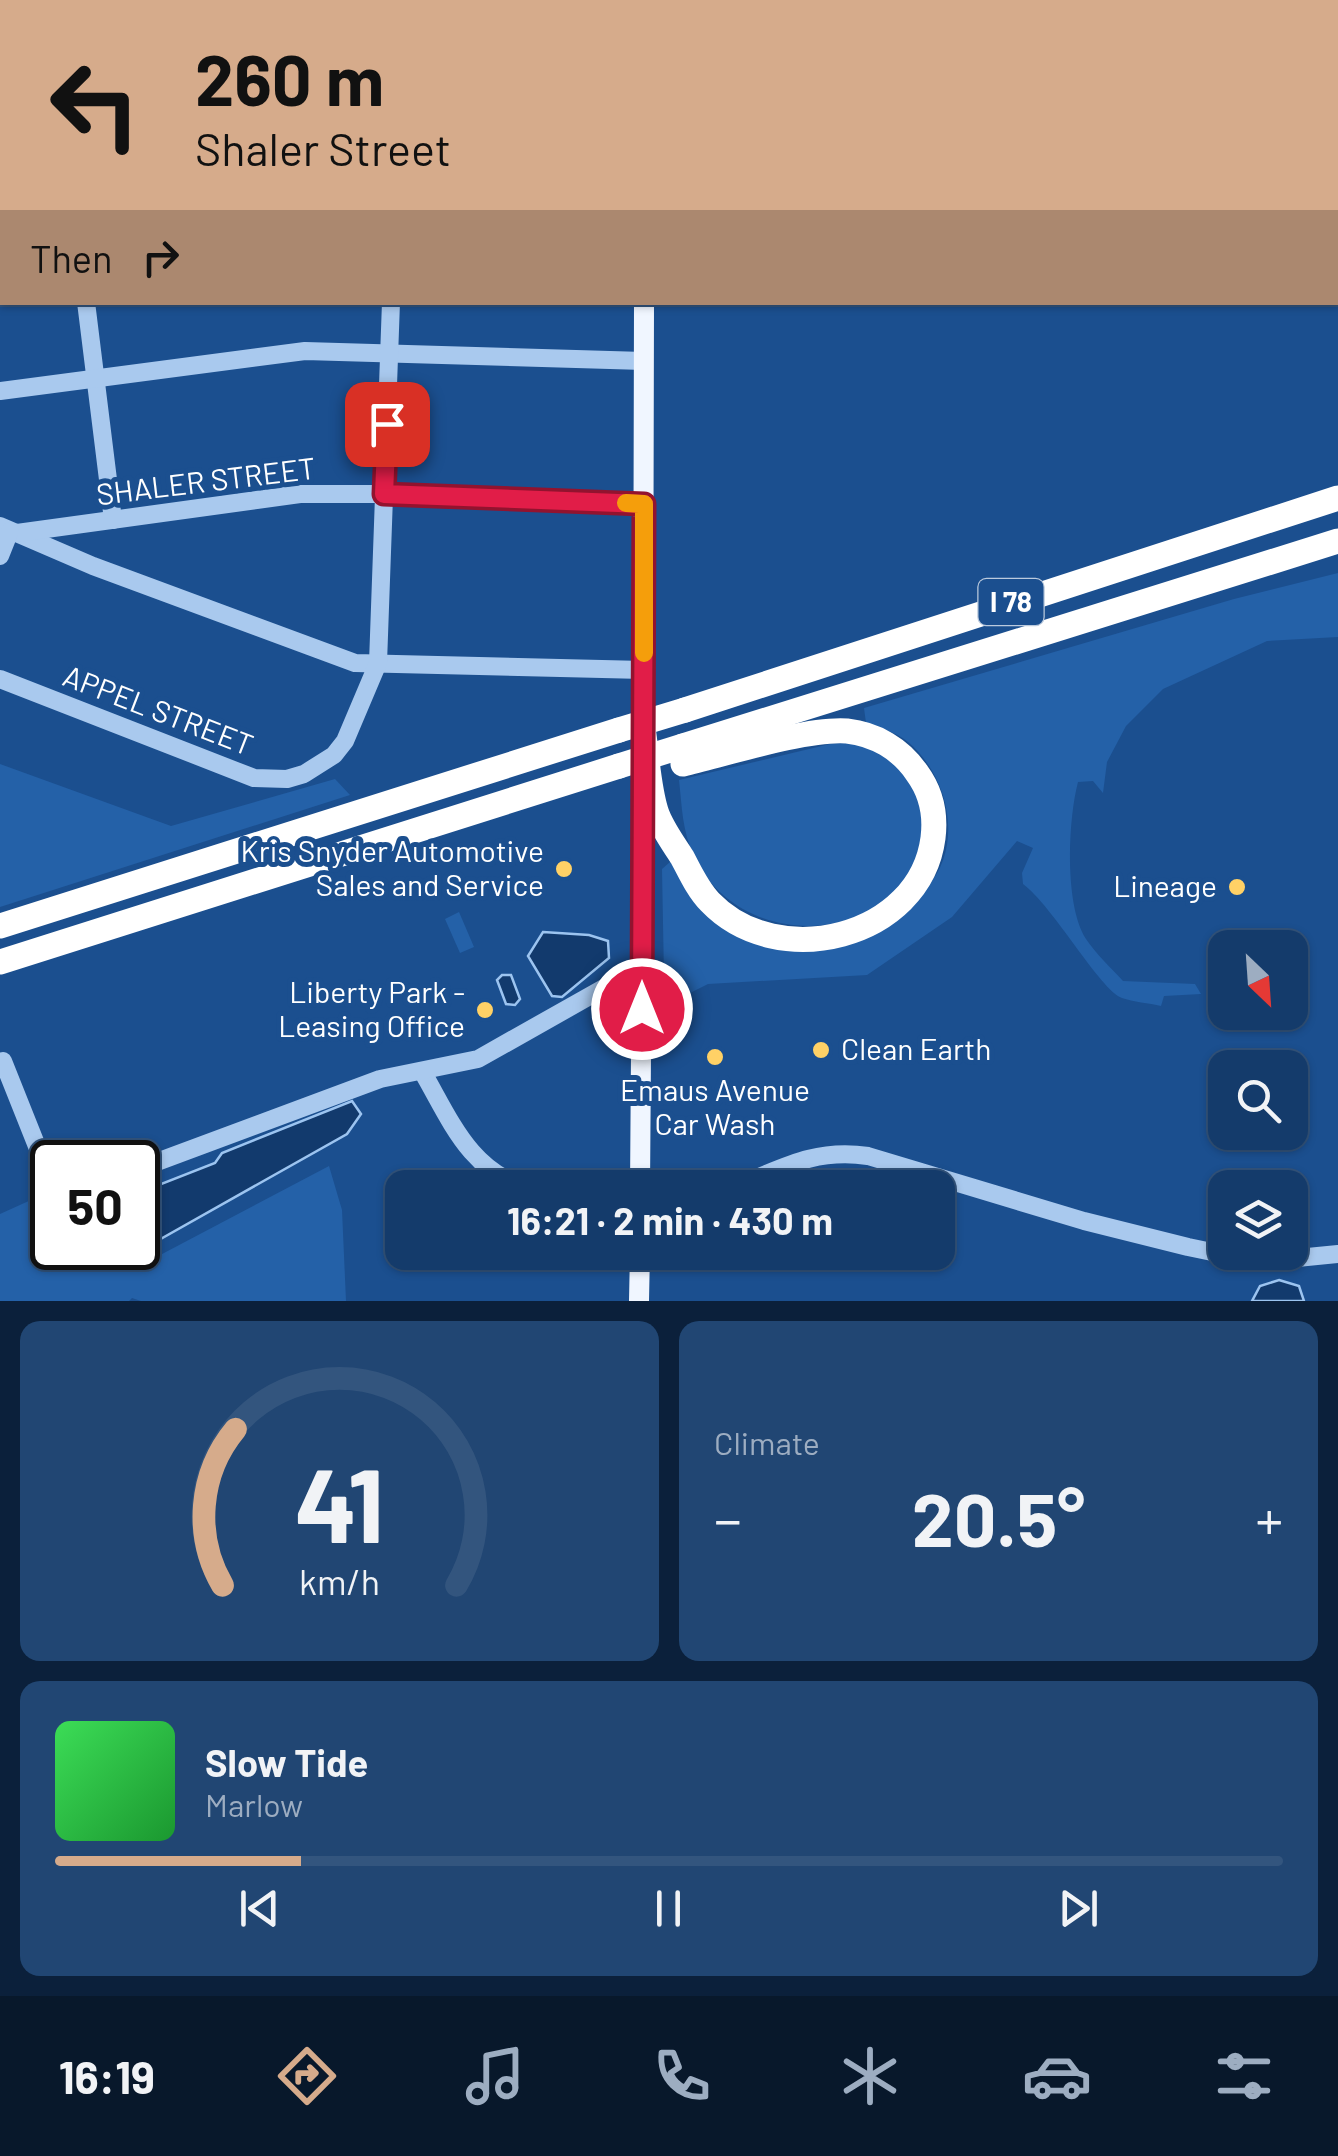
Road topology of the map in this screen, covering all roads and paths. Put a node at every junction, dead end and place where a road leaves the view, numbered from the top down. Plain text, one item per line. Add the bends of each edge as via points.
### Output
1 (86, 305) edge
2 (390, 305) edge
3 (644, 305) edge
4 (390, 355) junction
5 (644, 361) junction
6 (96, 378) junction
7 (0, 391) edge
8 (384, 494) junction
9 (1338, 498) edge
10 (644, 504) junction
11 (113, 520) junction
12 (8, 530) edge
13 (1338, 541) edge
14 (0, 556) edge
15 (1338, 558) edge
16 (1172, 594) junction
17 (378, 662) junction
18 (644, 670) junction
19 (0, 680) edge
20 (631, 729) junction
21 (683, 755) junction
22 (0, 926) edge
23 (0, 965) edge
24 (642, 971) junction
25 (3, 1061) dead end
26 (422, 1071) junction
27 (34, 1140) edge
28 (160, 1161) edge
29 (489, 1170) edge
30 (642, 1170) edge
31 (775, 1170) edge
32 (915, 1170) edge
33 (955, 1182) edge
34 (1338, 1254) edge
35 (640, 1270) edge
36 (639, 1301) edge

1 - 6 street
2 - 4 street
3 - 5 main road
4 - 5 street
4 - 6 street via 305,351
4 - 8 street
5 - 10 main road
6 - 7 street
6 - 11 street
8 - 10 street, SHALER STREET
8 - 11 street, SHALER STREET via 300,494
8 - 17 street
9 - 20 highway, I 78, bridge
10 - 18 main road
11 - 12 street, SHALER STREET
12 - 14 street
12 - 17 street via 354,663
13 - 16 highway, I 78
15 - 16 highway
16 - 21 highway, I 78
17 - 18 street
17 - 19 street, APPEL STREET via 345,741 320,766 287,779 254,778
18 - 20 main road
20 - 21 highway via 656,812 710,902 748,926 795,939 854,932 897,906 926,865 934,827 929,796 902,754 870,736 824,732
20 - 22 highway, I 78
20 - 24 main road
21 - 23 highway, I 78, bridge
24 - 26 street via 492,1053
24 - 30 main road
25 - 27 street
26 - 28 street via 380,1079
26 - 29 street via 473,1157
31 - 32 street via 846,1152
33 - 34 street via 1188,1247 1255,1258
35 - 36 main road

